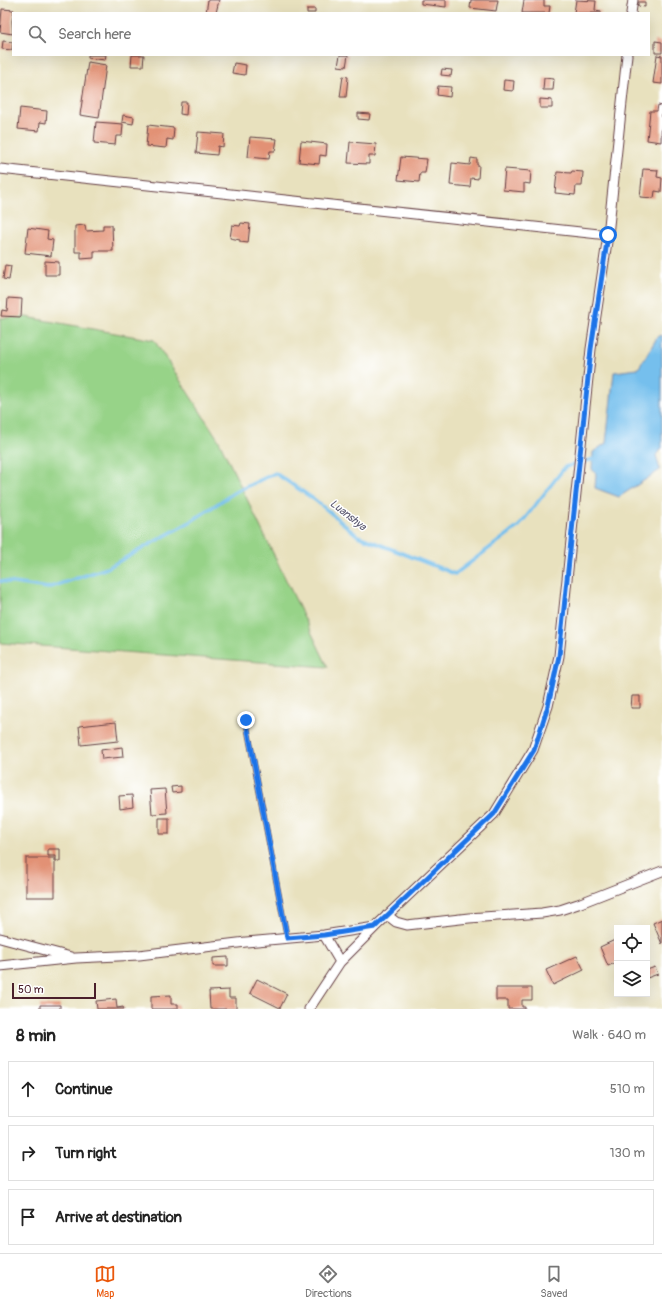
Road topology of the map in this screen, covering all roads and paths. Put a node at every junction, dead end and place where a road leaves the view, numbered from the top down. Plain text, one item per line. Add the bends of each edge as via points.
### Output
1 (633, 0) edge
2 (631, 12) edge
3 (627, 56) edge
4 (0, 169) edge
5 (608, 235) junction
6 (246, 720) dead end
7 (662, 871) edge
8 (387, 915) junction
9 (375, 927) junction
10 (324, 935) junction
11 (0, 938) edge
12 (287, 938) junction
13 (76, 958) junction
14 (340, 962) junction
15 (0, 966) edge
16 (309, 1009) edge

1 - 2 street
3 - 5 street
4 - 5 street
5 - 8 street via 591,349 559,656 548,706 534,750 494,814
6 - 12 lane
7 - 8 street via 578,904 542,913 408,925 396,922
8 - 9 street
9 - 10 street
9 - 14 street
10 - 12 street
10 - 14 street
11 - 13 street
12 - 13 street via 139,955
13 - 15 street
14 - 16 street

